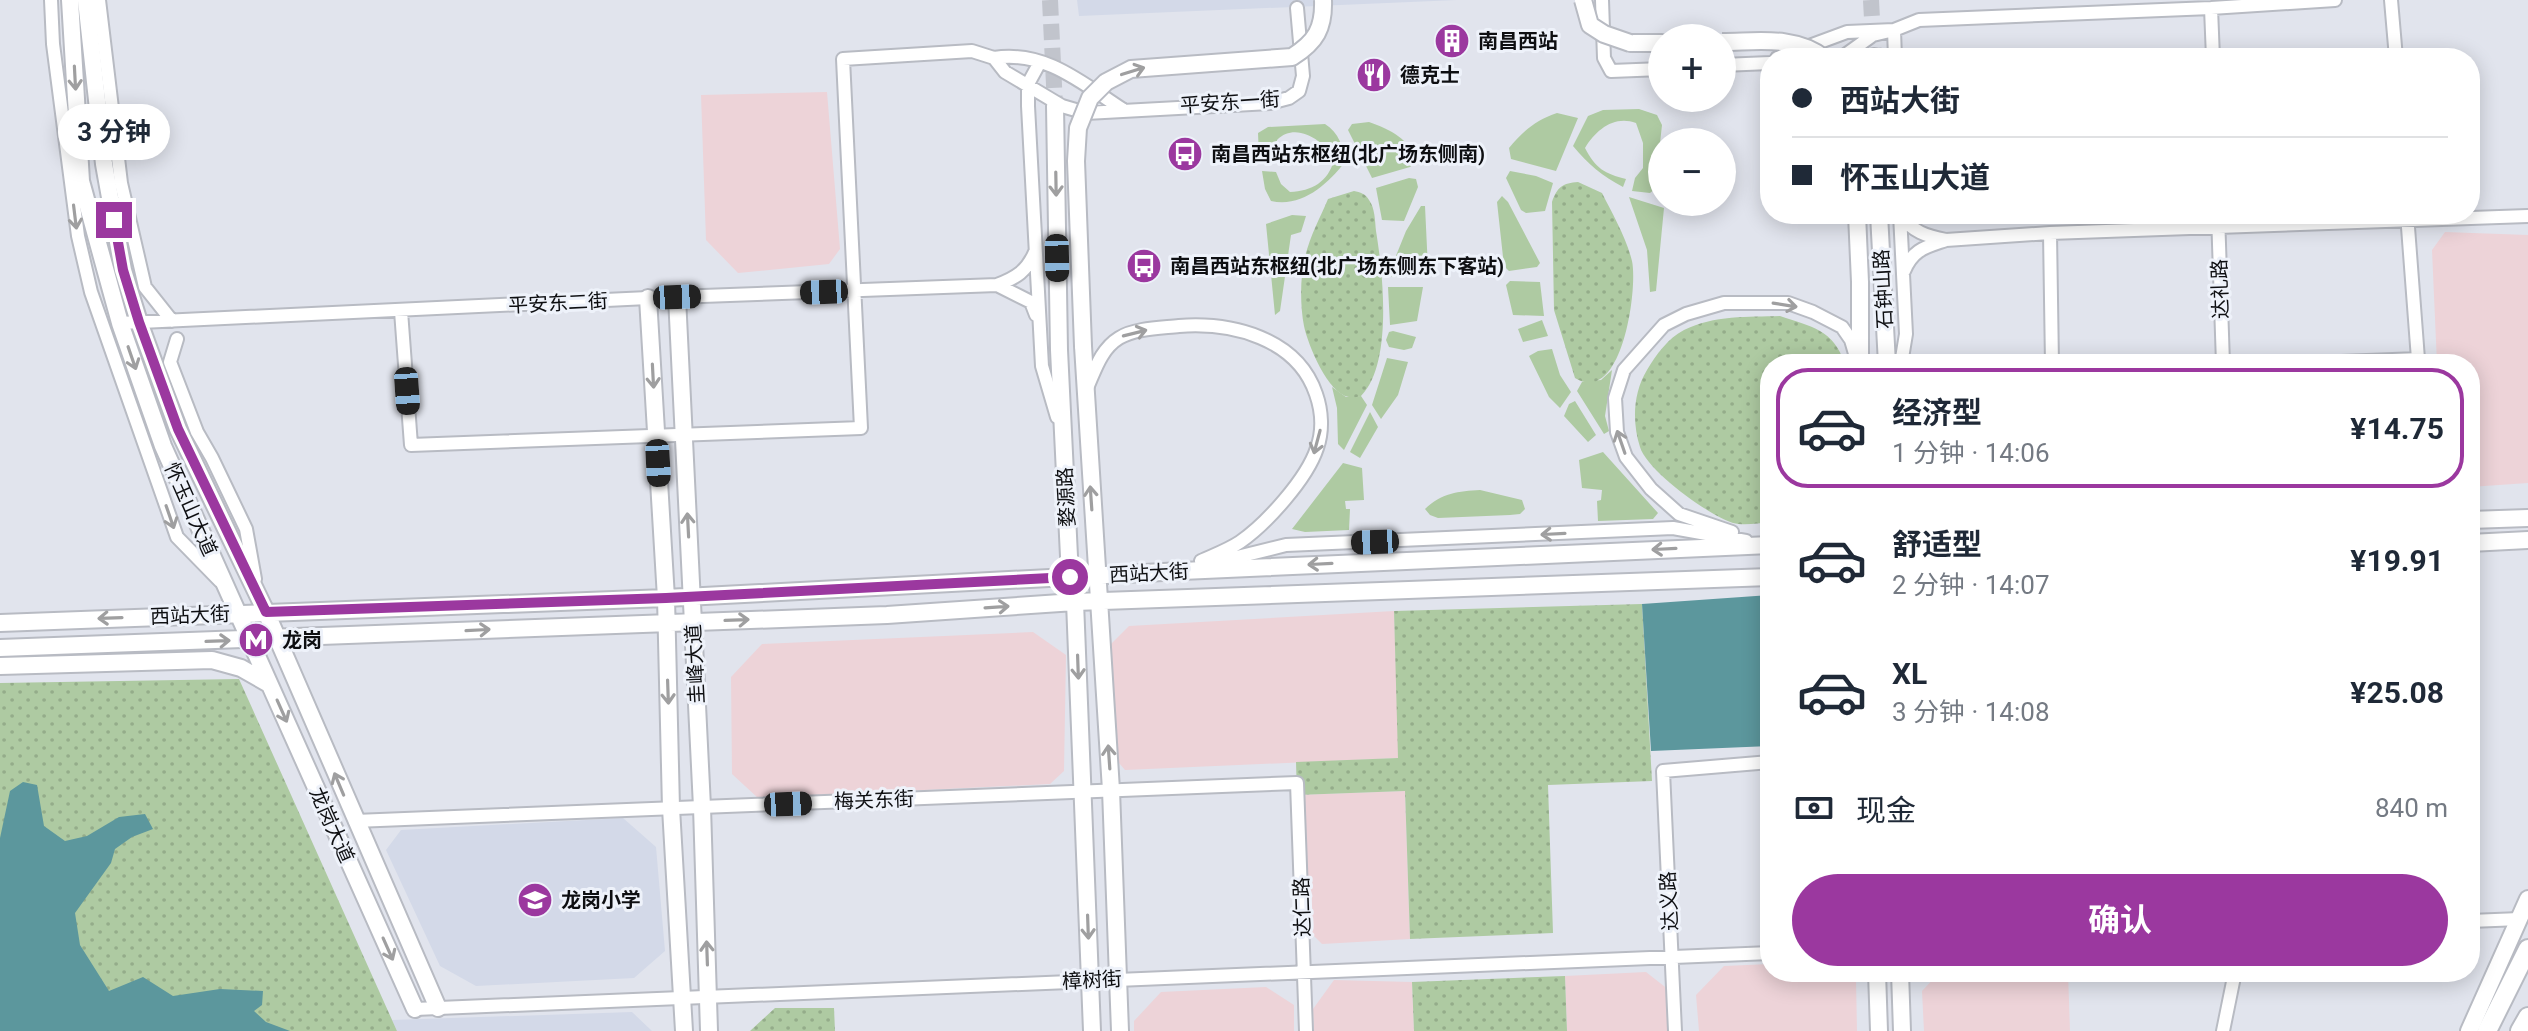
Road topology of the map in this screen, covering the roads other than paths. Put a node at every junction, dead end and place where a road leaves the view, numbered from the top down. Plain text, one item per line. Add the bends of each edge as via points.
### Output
1 (51, 0) edge
2 (70, 0) edge
3 (86, 0) edge
4 (99, 0) edge
5 (1323, 0) edge
6 (1583, 0) edge
7 (1602, 0) edge
8 (2335, 0) edge
9 (2391, 0) edge
10 (1297, 8) dead end
11 (2211, 8) junction
12 (1894, 30) junction
13 (1736, 42) edge
14 (1648, 43) edge
15 (1805, 48) edge
16 (1811, 48) edge
17 (1855, 48) edge
18 (1895, 48) edge
19 (2213, 48) edge
20 (2395, 48) edge
21 (994, 58) junction
22 (1040, 62) junction
23 (1760, 62) edge
24 (1736, 64) edge
25 (1648, 70) edge
26 (1028, 84) junction
27 (1055, 106) tunnel mouth
28 (1122, 109) junction
29 (2480, 216) edge
30 (2528, 216) edge
31 (1857, 224) edge
32 (1880, 224) edge
33 (1900, 224) edge
34 (1907, 224) edge
35 (2218, 224) edge
36 (2281, 224) edge
37 (2408, 224) edge
38 (2218, 228) junction
39 (2050, 233) junction
40 (1946, 240) junction
41 (1036, 249) junction
42 (1903, 274) junction
43 (997, 285) junction
44 (853, 291) junction
45 (677, 297) junction
46 (648, 298) junction
47 (401, 311) junction
48 (213, 319) junction
49 (172, 321) junction
50 (139, 322) junction
51 (120, 323) junction
52 (1040, 326) junction
53 (177, 339) junction
54 (1856, 354) edge
55 (1859, 354) edge
56 (1886, 354) edge
57 (1903, 354) edge
58 (2052, 354) edge
59 (2223, 354) edge
60 (2418, 354) edge
61 (159, 376) junction
62 (1087, 388) junction
63 (1062, 432) junction
64 (656, 435) junction
65 (683, 435) junction
66 (2528, 517) edge
67 (2480, 519) edge
68 (2528, 540) edge
69 (1760, 542) edge
70 (2480, 542) edge
71 (1760, 545) edge
72 (1182, 571) junction
73 (1096, 576) junction
74 (1070, 577) junction
75 (1760, 577) edge
76 (228, 589) junction
77 (257, 594) junction
78 (691, 597) junction
79 (666, 598) junction
80 (1075, 602) junction
81 (1098, 603) junction
82 (266, 612) junction
83 (238, 613) junction
84 (666, 622) junction
85 (693, 622) junction
86 (0, 623) edge
87 (277, 639) junction
88 (250, 640) junction
89 (0, 648) edge
90 (0, 666) edge
91 (270, 685) junction
92 (1760, 763) edge
93 (1297, 783) joint
94 (1111, 790) junction
95 (1083, 791) junction
96 (702, 807) junction
97 (671, 808) junction
98 (355, 821) junction
99 (2528, 899) edge
100 (2520, 919) junction
101 (2480, 921) edge
102 (2528, 949) edge
103 (1760, 954) edge
104 (1672, 959) junction
105 (1304, 971) junction
106 (1119, 979) junction
107 (1090, 980) junction
108 (1877, 982) edge
109 (1900, 982) edge
110 (2233, 982) edge
111 (708, 997) junction
112 (682, 998) junction
113 (438, 1008) junction
114 (415, 1009) joint
115 (2528, 1017) edge
116 (684, 1031) edge
117 (709, 1031) edge
118 (1092, 1031) edge
119 (1120, 1031) edge
120 (1306, 1031) edge
121 (1675, 1031) edge
122 (1879, 1031) edge
123 (1902, 1031) edge
124 (2223, 1031) edge
125 (2469, 1031) edge
126 (2487, 1031) edge
127 (2520, 1031) edge

1 -> 76 street via 76,221 91,292 177,537
2 -> 51 main road, 怀玉山大道 via 81,181
3 - 50 main road, 怀玉山大道 via 104,164 123,270
4 - 49 street via 121,183 145,287
62 -> 5 main road, 婺源路, bridge via 1076,161 1078,128 1090,98 1131,69 1292,57 1320,31
6 - 14 main road, bridge via 1590,25 1630,43
7 - 25 street via 1604,58 1611,71
8 - 11 street
9 - 20 street
10 - 28 street, 平安东一街 via 1303,76 1299,91 1289,98
11 - 12 street via 1919,20
11 - 19 street
12 - 15 street via 1847,32
12 - 17 street via 1873,35
12 - 18 street
13 - 16 main road, bridge via 1784,41
21 - 22 street via 1015,55
21 - 26 street via 1005,72
21 - 44 street via 972,51 843,59
22 - 26 street
22 - 28 street via 1056,66
23 - 24 street
26 - 28 street via 1062,106 1086,113
26 - 41 street
27 -> 63 main road, 婺源路
29 - 30 street
31 - 55 main road
32 - 56 main road, 石钟山路
33 - 42 street
34 - 40 street via 1925,236
35 - 38 street, 达礼路
36 - 38 street
37 - 60 street
38 - 39 street
38 - 59 street, 达礼路
39 - 40 street
39 - 58 street
40 - 42 street via 1910,257
41 - 43 street via 1028,267
41 - 52 street
42 - 57 street
43 - 44 street, 平安东二街
43 - 52 street via 1031,302
44 - 45 street, 平安东二街
44 - 65 street via 861,428
45 - 46 street, 平安东二街
45 - 65 main road, 圭峰大道
46 - 47 street, 平安东二街
46 -> 64 main road, 圭峰大道
47 - 48 street, 平安东二街
47 - 64 street via 411,445
48 - 49 street, 平安东二街
48 - 53 street via 189,327
49 - 50 street, 平安东二街
50 - 51 street, 平安东二街
50 - 61 main road, 怀玉山大道
51 -> 76 main road, 怀玉山大道 via 163,446
52 - 63 street via 1042,366
53 - 61 street via 163,358
53 - 77 street via 170,362 197,432 246,529
69 -> 54 street via 1679,514 1651,489 1626,457 1617,432 1615,398 1624,370 1664,325 1724,303 1788,303 1813,312 1842,327
61 - 77 main road, 怀玉山大道 via 178,429
62 -> 72 street via 1102,353 1120,337 1202,325 1247,332 1274,343 1299,362 1313,385 1321,425 1317,449 1303,474 1240,542
73 -> 62 main road, 婺源路
63 - 74 main road, 婺源路
64 - 65 street
64 - 79 main road, 圭峰大道
78 -> 65 main road, 圭峰大道
66 - 67 main road
68 - 70 main road
71 -> 72 main road, 西站大街
72 - 73 main road, 西站大街
73 - 74 main road, 西站大街
73 - 81 main road, 婺源路
74 - 78 main road, 西站大街
74 - 80 main road, 婺源路
75 - 81 main road, 西站大街
76 - 83 main road, 怀玉山大道
77 - 82 main road, 怀玉山大道
78 - 79 main road, 西站大街
78 - 85 main road, 圭峰大道
79 - 82 main road, 西站大街
79 - 84 main road, 圭峰大道
80 - 81 main road, 西站大街
85 -> 80 main road, 西站大街
80 -> 95 main road, 婺源路
94 -> 81 main road, 婺源路
82 - 83 main road, 西站大街
82 - 87 main road, 怀玉山大道
83 -> 86 main road, 西站大街
83 - 88 main road, 怀玉山大道
84 - 85 main road, 西站大街
87 -> 84 main road, 西站大街
84 -> 97 main road, 圭峰大道
85 - 96 main road, 圭峰大道
87 - 88 main road, 西站大街
98 -> 87 main road, 龙岗大道
89 -> 88 main road, 西站大街
88 - 91 main road, 龙岗大道
90 - 91 main road via 212,660 241,668
91 -> 114 main road, 龙岗大道
92 - 104 street, 达义路 via 1663,771
93 - 94 street, 梅关东街
93 - 105 street, 达仁路
94 - 95 street, 梅关东街
94 - 106 main road, 婺源路
95 - 96 street, 梅关东街
95 -> 107 main road, 婺源路
96 - 97 street, 梅关东街
111 -> 96 main road, 圭峰大道
97 - 98 street, 梅关东街
97 - 112 main road, 圭峰大道
98 - 113 main road, 龙岗大道
99 - 100 main road
100 - 101 street
100 - 125 main road
102 - 126 main road
103 - 104 street, 樟树街
104 - 105 street, 樟树街
104 - 121 street, 达义路
105 - 106 street, 樟树街
105 - 120 street, 达仁路
106 - 107 street, 樟树街
106 - 119 main road, 婺源路
107 - 111 street, 樟树街
107 - 118 main road, 婺源路
108 - 122 main road
109 - 123 main road
110 - 124 street
111 - 112 street, 樟树街
111 - 117 main road, 圭峰大道
112 - 113 street, 樟树街
112 - 116 main road, 圭峰大道
113 - 114 street, 樟树街
115 - 127 main road

